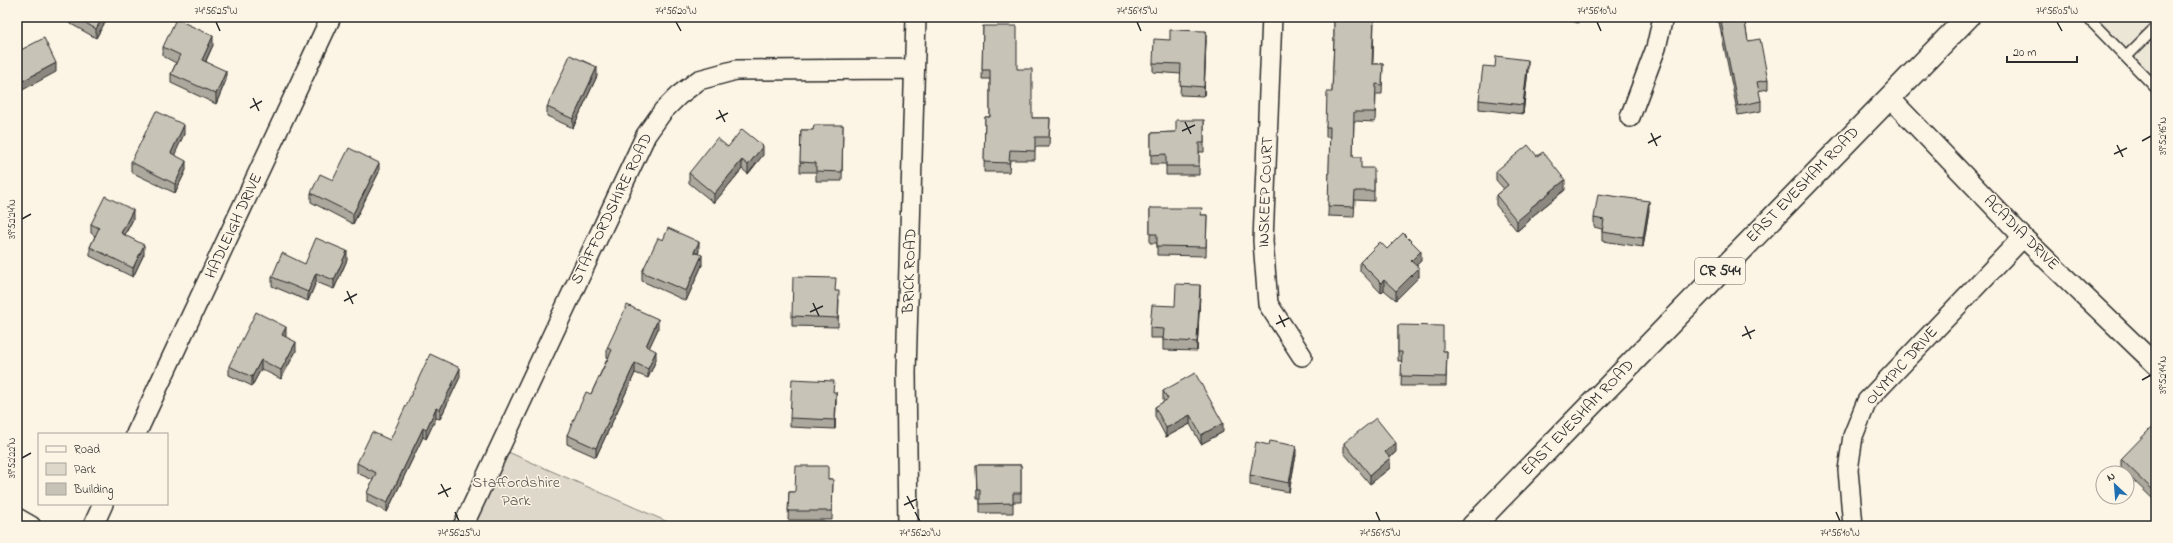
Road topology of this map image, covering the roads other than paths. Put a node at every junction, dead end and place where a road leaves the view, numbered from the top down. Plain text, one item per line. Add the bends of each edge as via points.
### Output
1 (331, 17) edge
2 (916, 17) edge
3 (1272, 17) edge
4 (1663, 17) edge
5 (1968, 17) edge
6 (2087, 17) edge
7 (2156, 27) edge
8 (2126, 57) junction
9 (914, 69) junction
10 (2156, 88) edge
11 (1889, 97) junction
12 (1630, 117) dead end
13 (2023, 237) junction
14 (1302, 356) dead end
15 (2156, 365) edge
16 (136, 433) edge
17 (103, 505) edge
18 (17, 518) edge
19 (31, 526) edge
20 (93, 526) edge
21 (463, 526) edge
22 (908, 526) edge
23 (1472, 526) edge
24 (1851, 526) edge

1 - 16 street, HADLEIGH DRIVE
2 - 9 street, BRICK ROAD
3 - 14 street, INSKEEP COURT via 1263,241 1268,304
4 - 12 street via 1656,48
5 - 11 main road, EAST EVESHAM ROAD / CR 544
6 - 8 lane
7 - 8 lane
8 - 10 lane
9 - 21 street, STAFFORDSHIRE ROAD via 736,70 699,80 668,106 646,135
9 - 22 street, BRICK ROAD via 906,373
11 - 13 street, ACADIA DRIVE
11 - 23 main road, EAST EVESHAM ROAD / CR 544
13 - 15 street, ACADIA DRIVE
13 - 24 street, OLYMPIC DRIVE via 1867,400 1853,436 1848,470
17 - 20 street
18 - 19 street

